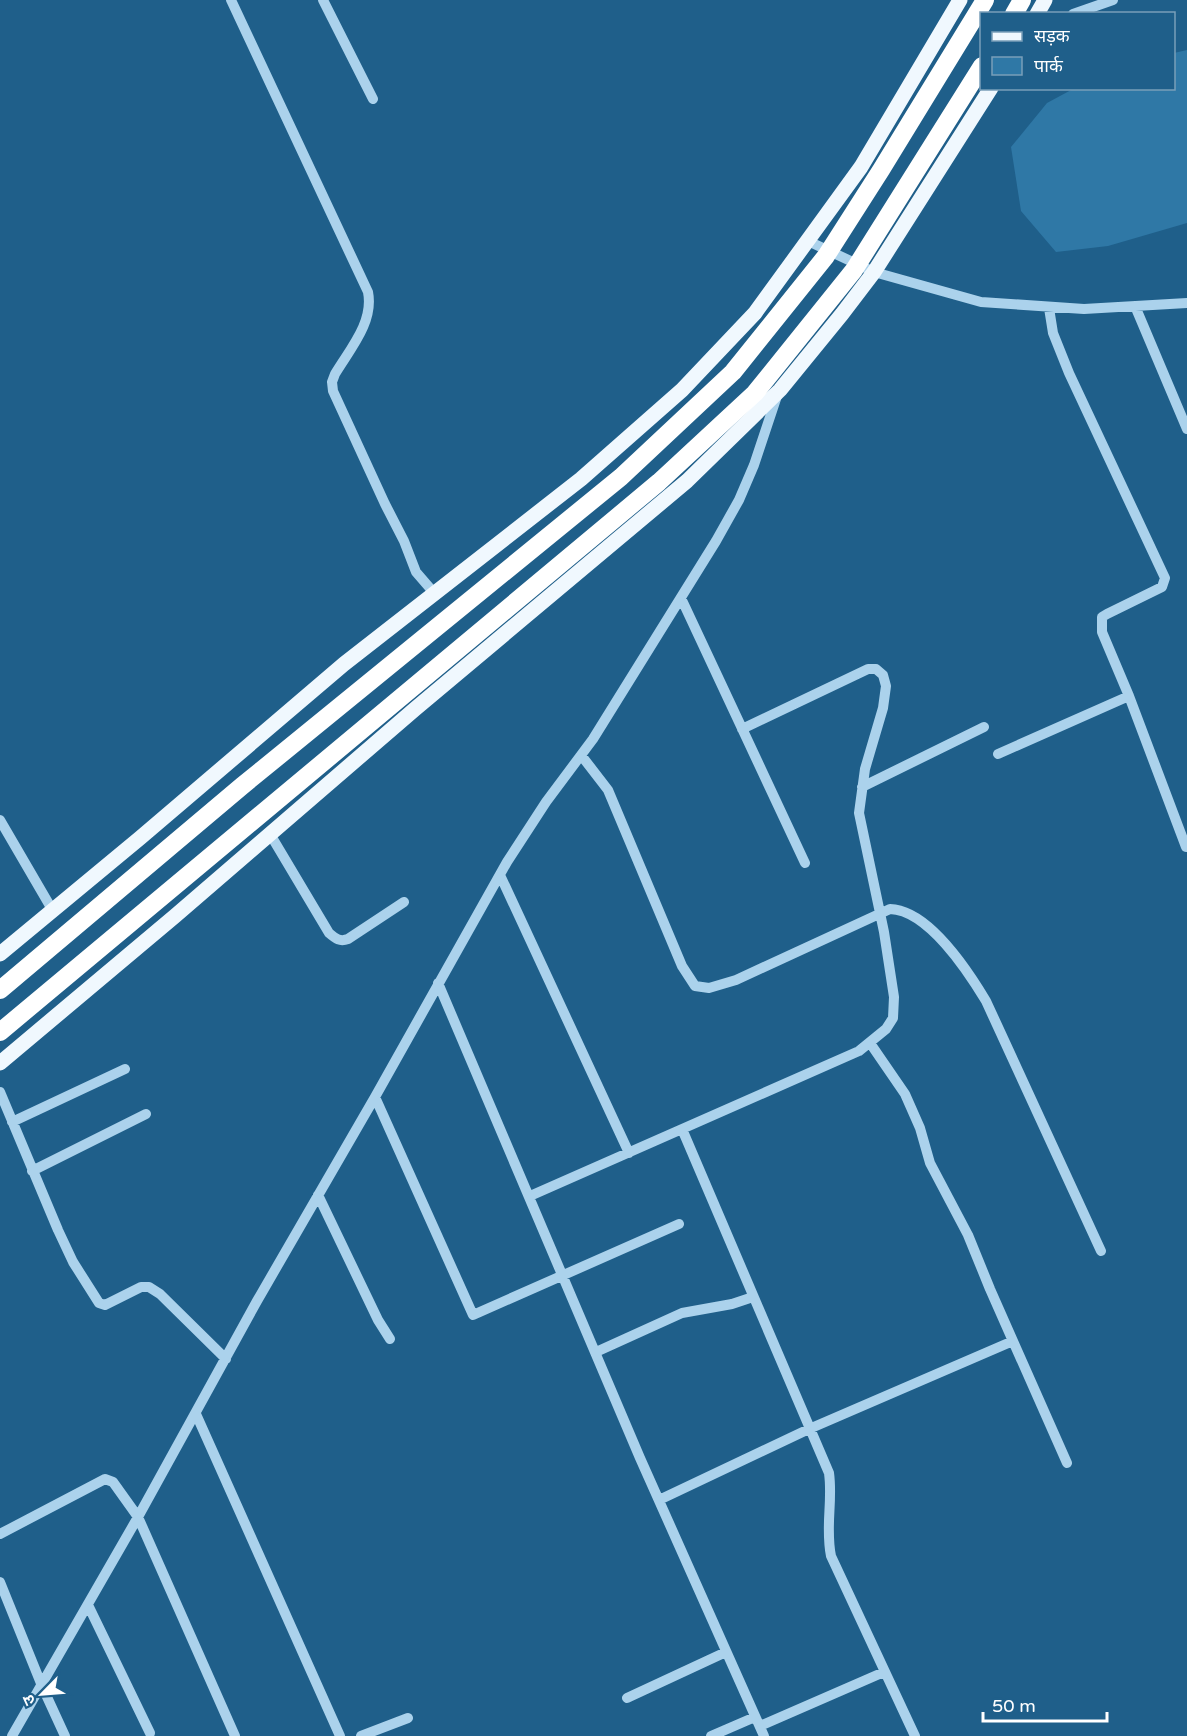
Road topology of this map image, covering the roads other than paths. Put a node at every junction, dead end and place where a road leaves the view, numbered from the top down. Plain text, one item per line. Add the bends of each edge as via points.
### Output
1 (231, 0) edge
2 (323, 0) edge
3 (960, 0) edge
4 (985, 0) edge
5 (1113, 0) edge
6 (1079, 12) edge
7 (980, 68) edge
8 (990, 90) edge
9 (373, 99) dead end
10 (808, 241) junction
11 (874, 273) junction
12 (1187, 303) edge
13 (1135, 306) junction
14 (1049, 308) junction
15 (780, 390) junction
16 (1187, 429) edge
17 (435, 594) junction
18 (681, 598) junction
19 (1129, 696) junction
20 (984, 727) dead end
21 (742, 729) junction
22 (998, 754) dead end
23 (581, 755) junction
24 (862, 787) junction
25 (0, 820) edge
26 (270, 834) junction
27 (1186, 847) edge
28 (804, 863) dead end
29 (500, 875) junction
30 (404, 902) dead end
31 (53, 911) junction
32 (880, 914) junction
33 (0, 954) edge
34 (438, 983) junction
35 (0, 990) edge
36 (0, 1032) edge
37 (870, 1043) junction
38 (0, 1063) edge
39 (125, 1069) dead end
40 (0, 1092) edge
41 (375, 1097) junction
42 (146, 1114) dead end
43 (12, 1122) junction
44 (681, 1130) junction
45 (629, 1152) junction
46 (32, 1171) junction
47 (318, 1195) junction
48 (530, 1196) junction
49 (679, 1224) dead end
50 (1101, 1251) dead end
51 (563, 1274) junction
52 (753, 1297) junction
53 (390, 1339) dead end
54 (1013, 1341) junction
55 (596, 1352) junction
56 (226, 1359) junction
57 (196, 1414) junction
58 (809, 1429) junction
59 (1067, 1463) dead end
60 (658, 1500) junction
61 (138, 1517) junction
62 (0, 1534) edge
63 (0, 1582) edge
64 (88, 1605) junction
65 (726, 1652) junction
66 (884, 1672) junction
67 (42, 1686) junction
68 (627, 1698) dead end
69 (408, 1718) dead end
70 (760, 1726) edge
71 (150, 1733) dead end
72 (12, 1736) edge
73 (65, 1736) edge
74 (234, 1736) edge
75 (340, 1736) edge
76 (361, 1736) edge
77 (711, 1736) edge
78 (915, 1736) edge

1 - 17 street via 368,292 368,318 335,374 333,391 416,572
2 - 9 street
3 - 10 main road via 861,167
4 - 35 highway, bridge via 826,256 733,372 621,477 242,786
5 - 6 street
7 - 36 highway, bridge via 854,270 755,393 659,482
8 - 11 main road
10 - 11 street
10 - 17 main road via 755,313 682,390 581,479
11 - 14 street via 981,302
11 - 15 main road
12 - 13 street
13 - 14 street
13 - 16 street
14 - 19 street via 1053,333 1069,373 1165,578 1156,591 1102,617 1102,632
15 - 18 street via 739,500
15 - 26 main road via 687,482
17 - 31 main road via 344,664
18 - 21 street
18 - 23 street
19 - 22 street
19 - 27 street
20 - 24 street
21 - 24 street via 868,669 876,669 886,686
21 - 28 street
23 - 29 street
23 - 32 street via 608,790 682,966 695,986 709,988 736,980
24 - 32 street via 859,813
25 - 31 street
26 - 30 street via 335,939 348,939
26 - 38 main road
29 - 34 street
29 - 45 street
31 - 33 main road
32 - 37 street via 894,997 893,1018
32 - 50 street via 900,909 923,922 966,968 986,1001
34 - 41 street
34 - 48 street
37 - 44 street
37 - 54 street via 905,1094 930,1163 960,1216
39 - 43 street
40 - 43 street
41 - 47 street
41 - 51 street via 473,1315
42 - 46 street
43 - 46 street
44 - 45 street
44 - 52 street
45 - 48 street
46 - 56 street via 73,1262 99,1303 105,1305 141,1287 149,1287
47 - 53 street
47 - 56 street
48 - 51 street
49 - 51 street
51 - 55 street
52 - 55 street via 682,1313
52 - 58 street
54 - 58 street
54 - 59 street
55 - 60 street
56 - 57 street
57 - 61 street
57 - 75 street
58 - 60 street
58 - 66 street via 829,1473 831,1556
60 - 65 street
61 - 62 street via 113,1482 105,1479
61 - 64 street
61 - 74 street
63 - 67 street
64 - 67 street
64 - 71 street
65 - 68 street
65 - 70 street
66 - 70 street
66 - 78 street
67 - 72 street
67 - 73 street
69 - 76 street
70 - 77 street

